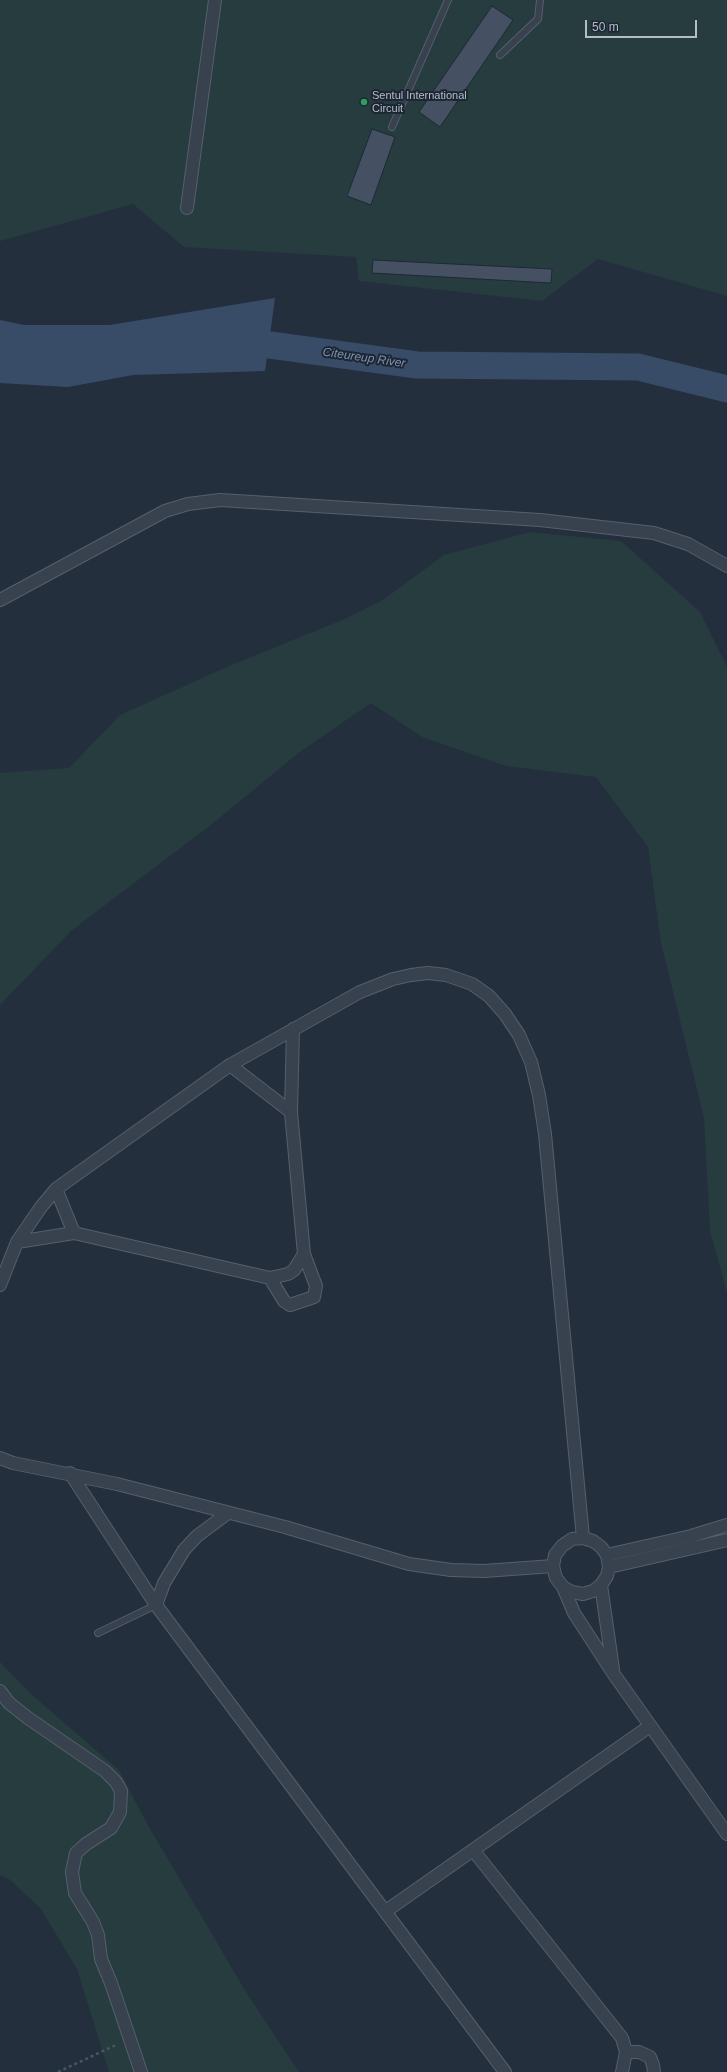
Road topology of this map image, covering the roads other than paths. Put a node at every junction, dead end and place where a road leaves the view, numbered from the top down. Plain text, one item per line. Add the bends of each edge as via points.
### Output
1 (215, 0) edge
2 (448, 0) edge
3 (540, 0) edge
4 (500, 55) dead end
5 (392, 127) dead end
6 (186, 208) dead end
7 (727, 566) edge
8 (0, 600) edge
9 (293, 1028) junction
10 (230, 1065) junction
11 (291, 1112) junction
12 (56, 1190) junction
13 (74, 1234) junction
14 (17, 1242) junction
15 (304, 1254) junction
16 (270, 1278) junction
17 (0, 1285) edge
18 (0, 1458) edge
19 (13, 1464) junction
20 (0, 1468) edge
21 (70, 1473) junction
22 (228, 1513) junction
23 (727, 1525) edge
24 (584, 1538) junction
25 (727, 1540) edge
26 (608, 1561) junction
27 (553, 1566) junction
28 (602, 1585) junction
29 (563, 1587) junction
30 (156, 1605) junction
31 (98, 1633) dead end
32 (613, 1673) junction
33 (0, 1691) edge
34 (650, 1726) junction
35 (727, 1834) edge
36 (474, 1850) junction
37 (386, 1912) junction
38 (626, 2052) junction
39 (142, 2072) edge
40 (506, 2072) edge
41 (622, 2072) edge
42 (654, 2072) edge

1 - 6 street
2 - 5 lane
3 - 4 lane via 538,19
7 - 8 street via 688,544 654,533 540,520 220,500 166,510
9 - 10 street
9 - 11 street
9 - 24 street via 360,992 392,979 428,973 446,975 472,984 505,1014 518,1035 531,1062 540,1095
10 - 11 street
10 - 12 street
11 - 15 street
12 - 13 street
12 - 14 street
13 - 14 street
13 - 16 street
14 - 17 street
15 - 16 street via 294,1270
15 - 16 street via 316,1286 314,1297 290,1305 284,1301
18 - 19 street
19 - 20 street
19 - 21 street
21 - 22 street
21 - 30 street
22 - 27 street via 409,1564 451,1570 484,1571
22 - 30 street via 197,1536 184,1550 164,1583
23 - 26 street
24 - 26 street via 601,1547
24 - 27 street via 572,1540 562,1546 555,1555
25 - 26 street
26 - 28 street via 607,1576
27 - 29 street via 556,1578
28 - 29 street via 583,1594
28 - 32 street
29 - 32 street via 574,1613
30 - 31 lane
30 - 37 street
32 - 34 street
33 - 39 street via 9,1703 28,1718 105,1771 121,1791 120,1812 111,1828 76,1853 72,1872 76,1893 98,1935 101,1959
34 - 35 street
34 - 36 street
36 - 37 street
36 - 38 street via 622,2038
37 - 40 street
38 - 41 street
38 - 42 street via 639,2052 650,2057

